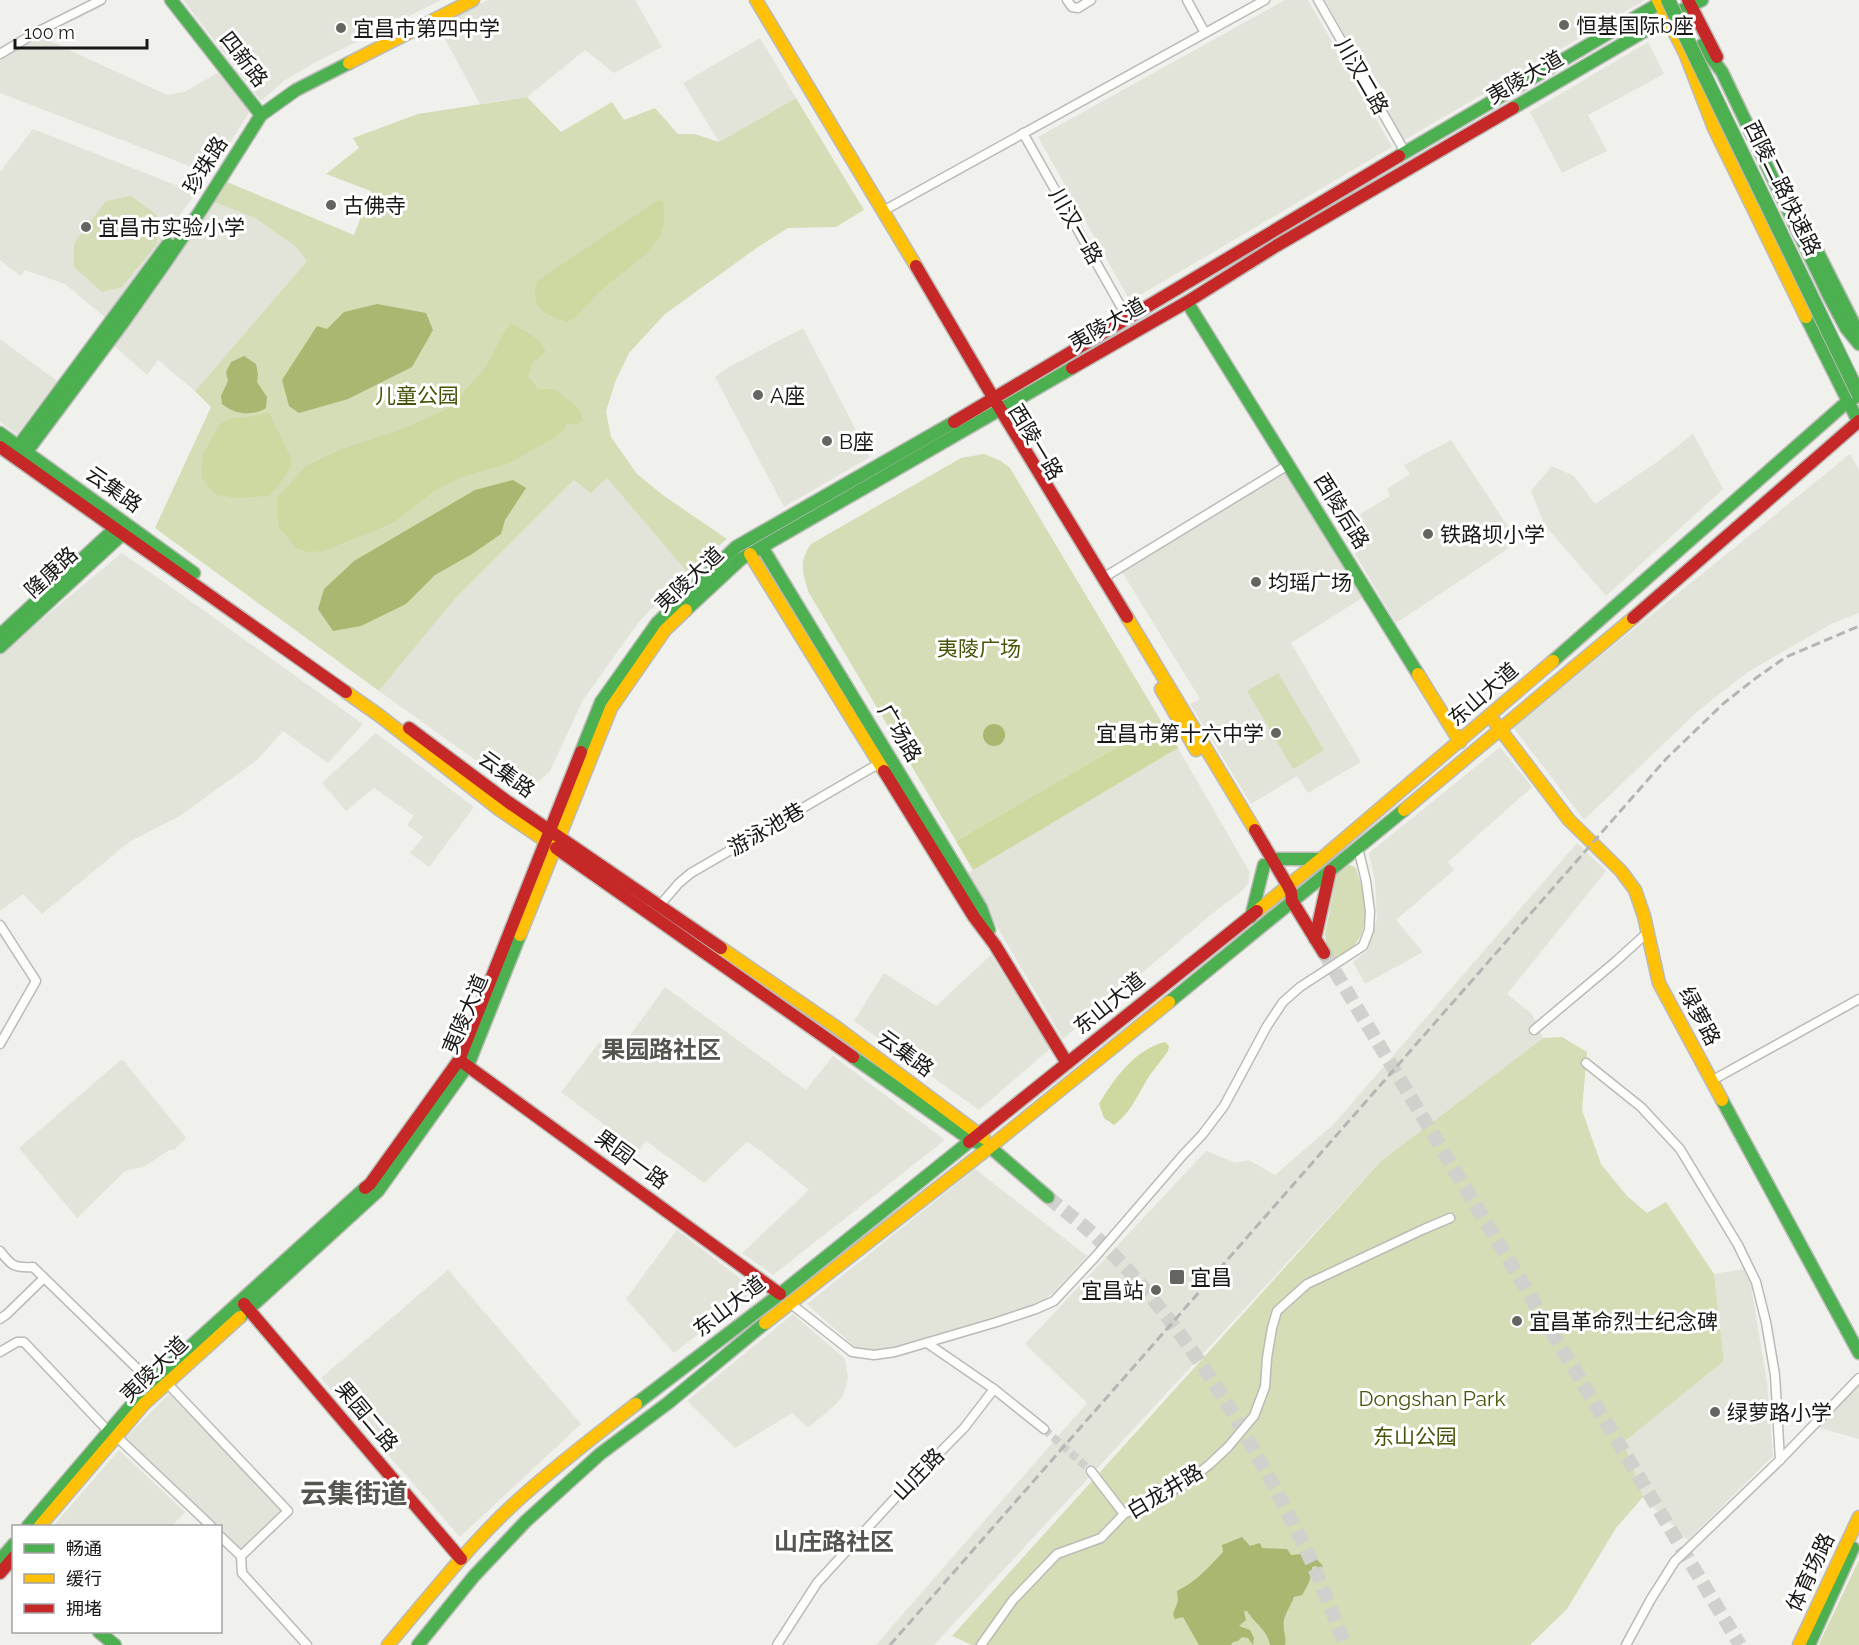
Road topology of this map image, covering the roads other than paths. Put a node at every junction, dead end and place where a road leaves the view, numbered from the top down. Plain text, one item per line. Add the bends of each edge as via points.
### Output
1 (101, 0) edge
2 (171, 0) edge
3 (458, 0) edge
4 (473, 0) edge
5 (748, 0) edge
6 (756, 0) edge
7 (1067, 0) edge
8 (1091, 0) edge
9 (1187, 0) edge
10 (1265, 0) edge
11 (1318, 0) edge
12 (1662, 1) edge
13 (1690, 1) edge
14 (1667, 18) junction
15 (1205, 33) junction
16 (1702, 45) junction
17 (1685, 53) junction
18 (0, 54) edge
19 (259, 112) junction
20 (1023, 134) junction
21 (1405, 152) junction
22 (883, 211) junction
23 (1187, 302) junction
24 (1128, 319) junction
25 (1859, 334) edge
26 (1859, 344) edge
27 (1859, 371) edge
28 (1855, 395) edge
29 (994, 406) junction
30 (1859, 422) edge
31 (0, 433) edge
32 (15, 452) edge
33 (1288, 465) junction
34 (123, 528) junction
35 (756, 550) junction
36 (1103, 578) junction
37 (0, 635) edge
38 (0, 647) edge
39 (1490, 716) junction
40 (1500, 730) junction
41 (1460, 742) junction
42 (880, 763) junction
43 (553, 839) junction
44 (1358, 848) junction
45 (1321, 859) junction
46 (1268, 862) junction
47 (1330, 871) junction
48 (1287, 893) junction
49 (660, 906) junction
50 (1251, 917) junction
51 (0, 925) edge
52 (1647, 933) junction
53 (1315, 939) junction
54 (995, 945) junction
55 (1324, 953) tunnel mouth
56 (1859, 999) edge
57 (1534, 1030) dead end
58 (0, 1044) edge
59 (463, 1063) junction
60 (1067, 1063) junction
61 (1586, 1063) dead end
62 (1711, 1081) junction
63 (975, 1136) junction
64 (990, 1148) junction
65 (1048, 1197) tunnel mouth
66 (1450, 1218) dead end
67 (0, 1251) edge
68 (44, 1278) junction
69 (785, 1298) junction
70 (245, 1305) junction
71 (0, 1319) edge
72 (927, 1343) junction
73 (0, 1352) edge
74 (1859, 1353) edge
75 (1859, 1378) edge
76 (151, 1382) junction
77 (167, 1383) junction
78 (994, 1389) junction
79 (1044, 1429) tunnel mouth
80 (113, 1435) junction
81 (1780, 1460) junction
82 (1091, 1472) tunnel mouth
83 (1125, 1514) junction
84 (1859, 1518) edge
85 (30, 1525) edge
86 (42, 1525) edge
87 (209, 1525) edge
88 (1859, 1534) edge
89 (222, 1538) edge
90 (8, 1555) edge
91 (241, 1556) junction
92 (461, 1559) junction
93 (0, 1574) edge
94 (100, 1633) edge
95 (115, 1645) edge
96 (307, 1645) edge
97 (388, 1645) edge
98 (418, 1645) edge
99 (777, 1645) edge
100 (981, 1645) edge
101 (1626, 1645) edge
102 (1799, 1645) edge
103 (1809, 1645) edge

1 - 18 street
2 - 19 main road, 四新路
3 - 19 main road, 珍珠路 via 292,83
4 - 19 main road, 珍珠路
5 - 29 main road, 西陵一路
6 - 22 main road, 西陵一路
7 - 8 street via 1078,8
9 - 15 street
10 - 15 street
11 - 21 street, 川汉二路
12 - 14 main road
12 - 21 main road, 夷陵大道
12 - 28 main road, 西陵二路快速路, bridge
13 - 14 main road, 夷陵大道
13 - 16 main road, 西陵二路快速路
13 - 25 main road
14 - 17 main road
14 - 23 main road, 夷陵大道
15 - 20 street
16 - 26 main road via 1722,72 1829,296
16 - 27 main road, 西陵二路快速路
17 - 28 main road, bridge
17 - 28 main road via 1714,128
19 - 32 main road, 珍珠路 via 201,210 122,324
20 - 22 street
20 - 24 street, 川汉一路
21 - 24 main road, 夷陵大道
22 - 29 main road, 西陵一路
23 - 29 main road, 夷陵大道
23 - 33 main road, 西陵后路
24 - 29 main road, 夷陵大道
28 - 30 main road
28 - 39 main road, 东山大道
29 - 35 main road, 夷陵大道
29 - 36 main road, 西陵一路
29 - 43 main road, 夷陵大道 via 736,547 657,623 602,702
29 - 46 main road, 西陵一路
30 - 40 main road, 东山大道
31 - 32 main road, 云集路
32 - 34 main road, 云集路
33 - 36 street
33 - 41 main road, 西陵后路
34 - 37 main road, 隆康路
34 - 38 main road, 隆康路
34 - 43 main road, 云集路 via 380,716 500,810
35 - 42 main road, 广场路
35 - 43 main road, 夷陵大道 via 741,559 665,630 611,708
35 - 54 main road, 广场路 via 981,908
36 - 46 main road, 西陵一路 via 1182,706
39 - 40 main road, 绿萝路
39 - 41 main road, 东山大道
40 - 44 main road, 东山大道
40 - 52 main road, 绿萝路 via 1569,820 1628,879
41 - 45 main road, 东山大道
42 - 49 street, 游泳池巷 via 691,873
42 - 54 main road, 广场路
43 - 49 main road, 云集路
43 - 59 main road, 夷陵大道
43 - 63 main road, 云集路
44 - 47 main road, 东山大道
44 - 72 street via 1370,911 1363,946 1283,1002 1224,1106 1202,1135 1054,1301
45 - 46 main road
45 - 48 main road, 东山大道
46 - 48 main road, 西陵一路
46 - 50 main road
47 - 48 main road, 东山大道
47 - 53 main road
48 - 50 main road, 东山大道
48 - 53 main road, 西陵一路
48 - 64 main road, 东山大道
49 - 63 main road, 云集路 via 836,1027
50 - 60 main road, 东山大道
51 - 58 street via 36,981
52 - 57 street
52 - 62 main road, 绿萝路 via 1659,982
53 - 55 main road, 西陵一路
54 - 60 main road, 广场路
56 - 62 street
59 - 69 main road, 果园一路
59 - 70 main road, 夷陵大道 via 370,1184
60 - 63 main road, 东山大道
61 - 81 street via 1641,1107 1680,1149 1738,1245 1756,1282 1766,1322 1775,1375
62 - 74 main road, 绿萝路
63 - 64 main road, 云集路
63 - 69 main road, 东山大道
64 - 65 main road, 云集路
64 - 69 main road, 东山大道
66 - 83 street, 白龙井路 via 1307,1284 1277,1311 1265,1387 1254,1416 1228,1447 1185,1484
67 - 68 street via 11,1264 33,1267
68 - 71 street
68 - 76 street
69 - 72 street via 852,1352 874,1355
69 - 92 main road, 东山大道 via 586,1443 515,1503
69 - 98 main road, 东山大道 via 668,1403 600,1454 526,1521 474,1576
70 - 76 main road, 夷陵大道
70 - 77 main road, 夷陵大道
70 - 92 main road, 果园二路
72 - 78 street
73 - 80 street via 24,1342
75 - 81 street
76 - 80 main road, 夷陵大道
77 - 80 main road, 夷陵大道
77 - 91 street via 288,1511
78 - 79 street
78 - 99 street, 山庄路 via 964,1428 817,1583
80 - 85 main road, 夷陵大道
80 - 86 main road, 夷陵大道
80 - 87 street
81 - 101 street via 1675,1561
82 - 83 street
83 - 100 street, 白龙井路 via 1101,1539 1058,1554 1013,1600
84 - 102 main road, 体育场路
88 - 103 main road, 体育场路
89 - 91 street
90 - 93 main road
91 - 96 street via 242,1573
92 - 97 main road, 东山大道
94 - 95 main road

